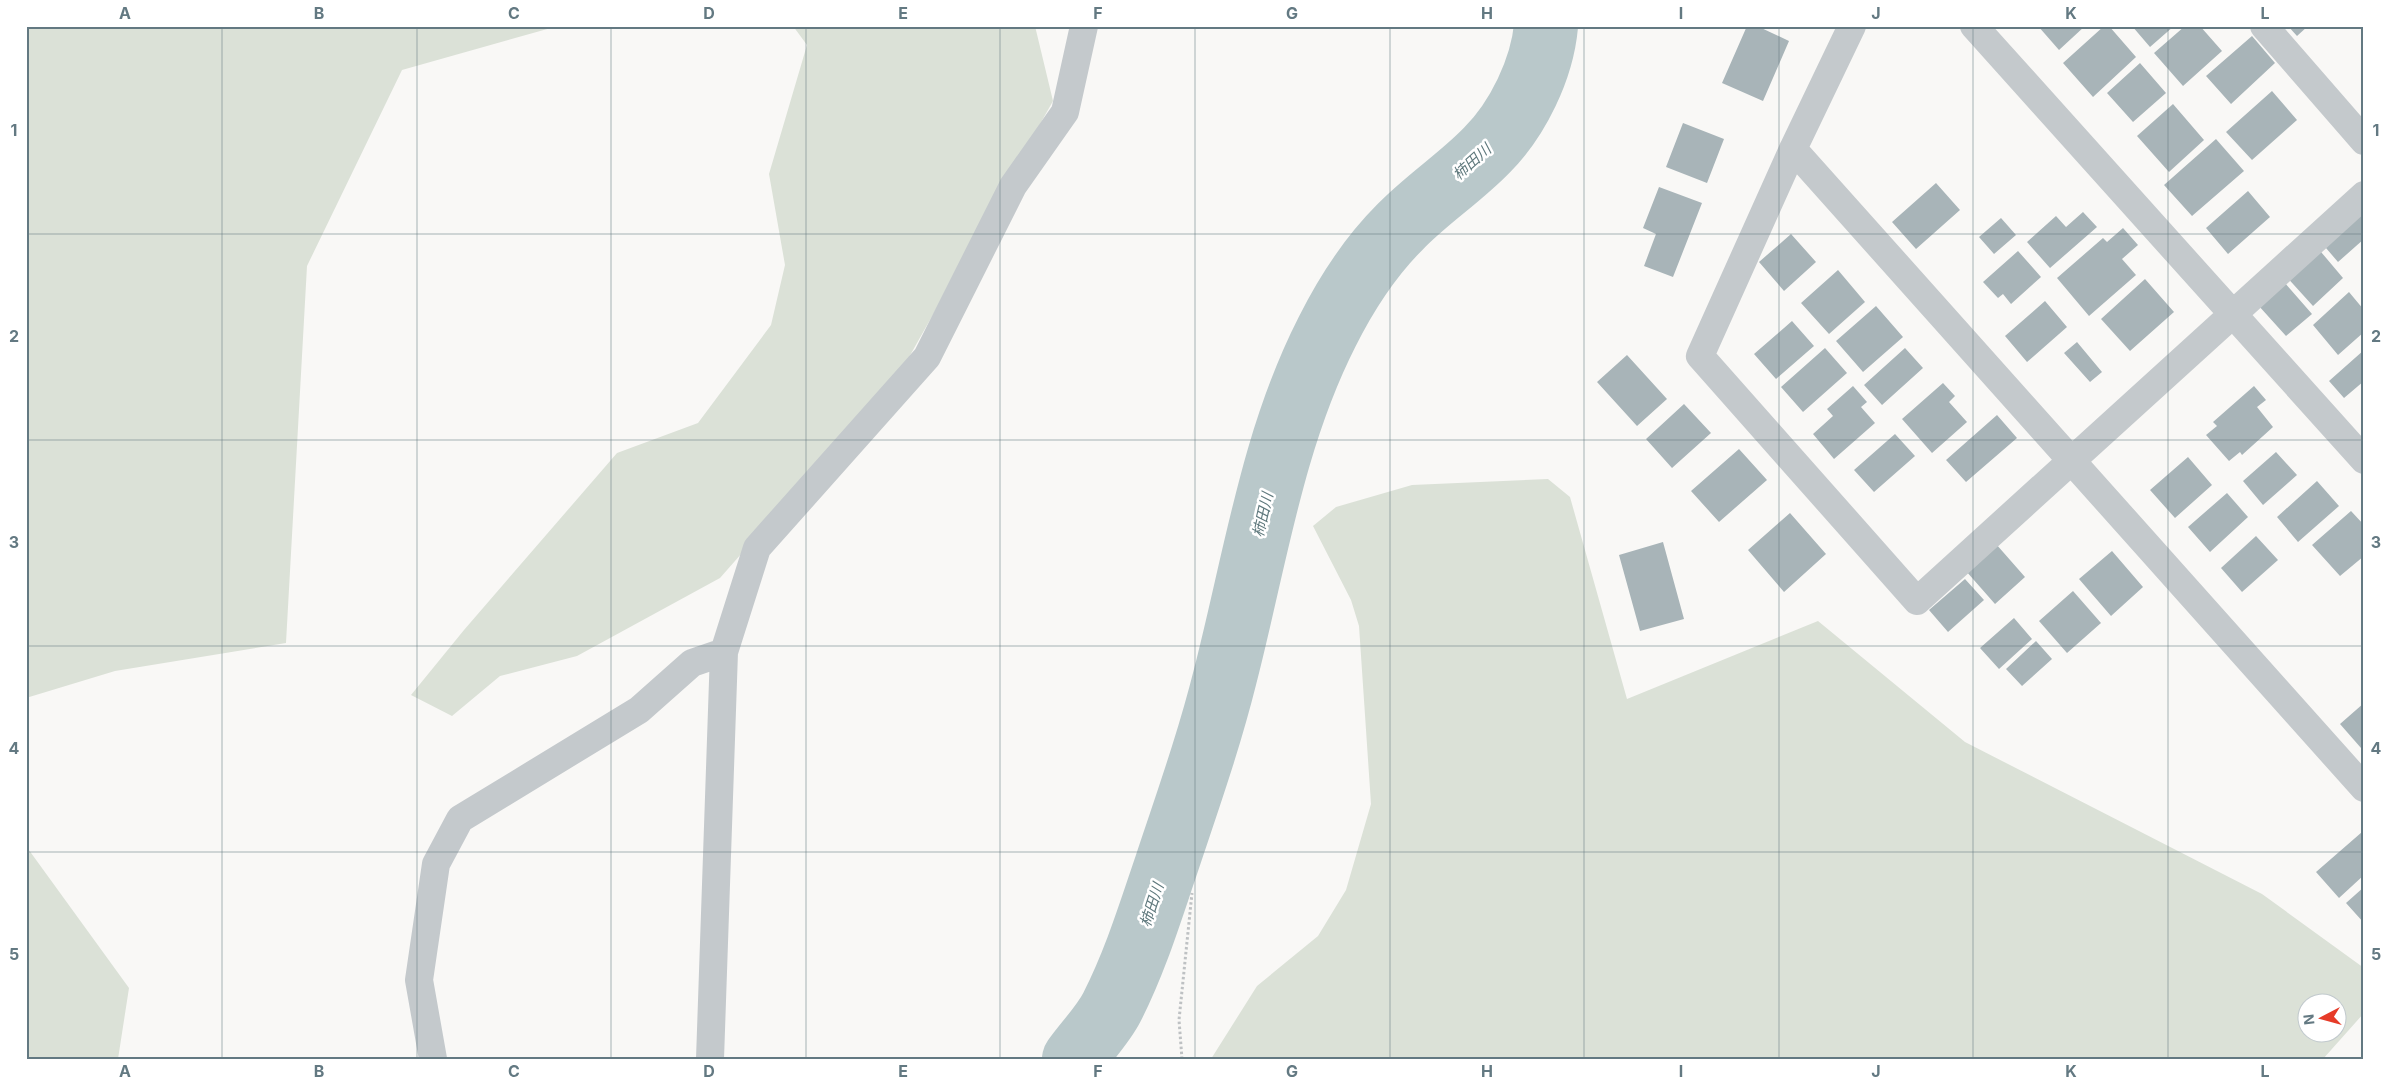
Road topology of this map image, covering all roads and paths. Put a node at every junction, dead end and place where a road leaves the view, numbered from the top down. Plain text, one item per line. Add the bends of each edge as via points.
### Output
1 (1084, 26) edge
2 (1852, 26) edge
3 (1974, 26) edge
4 (2264, 26) edge
5 (2364, 141) edge
6 (1793, 149) junction
7 (2364, 196) edge
8 (2233, 314) junction
9 (2364, 460) edge
10 (2070, 461) junction
11 (724, 652) junction
12 (2364, 788) edge
13 (1192, 893) dead end
14 (433, 1059) edge
15 (710, 1059) edge
16 (1182, 1059) edge

1 - 11 street via 1065,112 1013,186 927,357 757,548
2 - 6 street
3 - 8 street
4 - 5 street
6 - 10 street
6 - 10 street via 1700,356 1917,600
7 - 8 street
8 - 9 street
8 - 10 street
10 - 12 street
11 - 14 street via 692,663 639,710 460,819 436,864 418,980
11 - 15 street
13 - 16 path via 1178,1020

